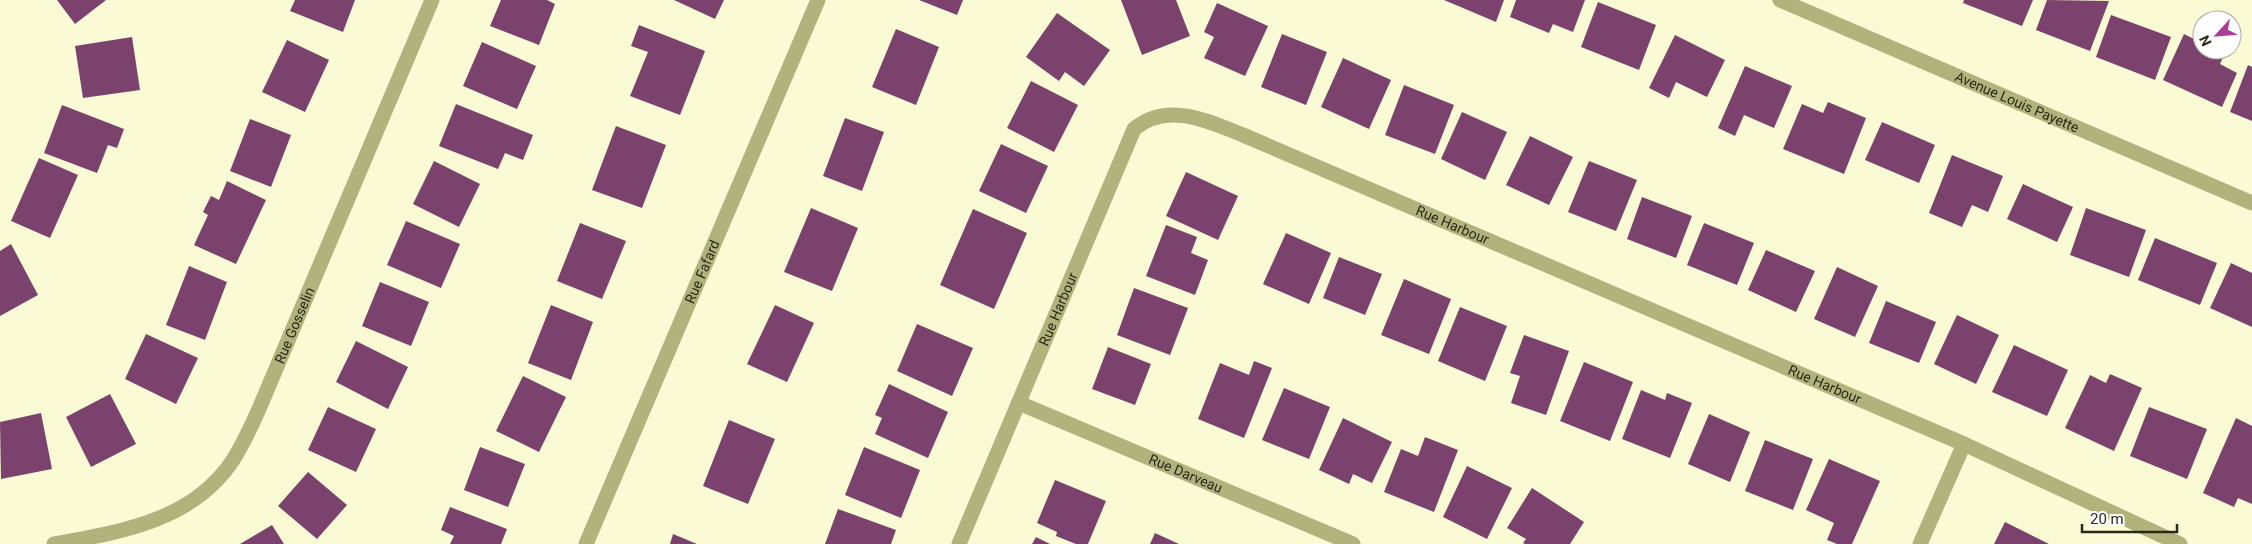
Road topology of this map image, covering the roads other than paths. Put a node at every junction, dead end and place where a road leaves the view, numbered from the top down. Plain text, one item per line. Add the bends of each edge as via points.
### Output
1 (432, 0) edge
2 (818, 0) edge
3 (1780, 0) edge
4 (2252, 203) edge
5 (1019, 403) junction
6 (1964, 444) junction
7 (54, 544) edge
8 (586, 544) edge
9 (958, 544) edge
10 (1353, 544) edge
11 (1920, 544) edge
12 (2180, 544) edge

1 - 7 street, Rue Gosselin via 259,409 232,462 212,486 156,521 110,534
2 - 8 street, Rue Fafard
3 - 4 street, Avenue Louis Payette
5 - 6 street, Rue Harbour via 1134,129 1145,120 1164,114 1192,117 1243,135
5 - 9 street, Rue Harbour
5 - 10 street, Rue Darveau
6 - 11 street
6 - 12 street, Rue Harbour

